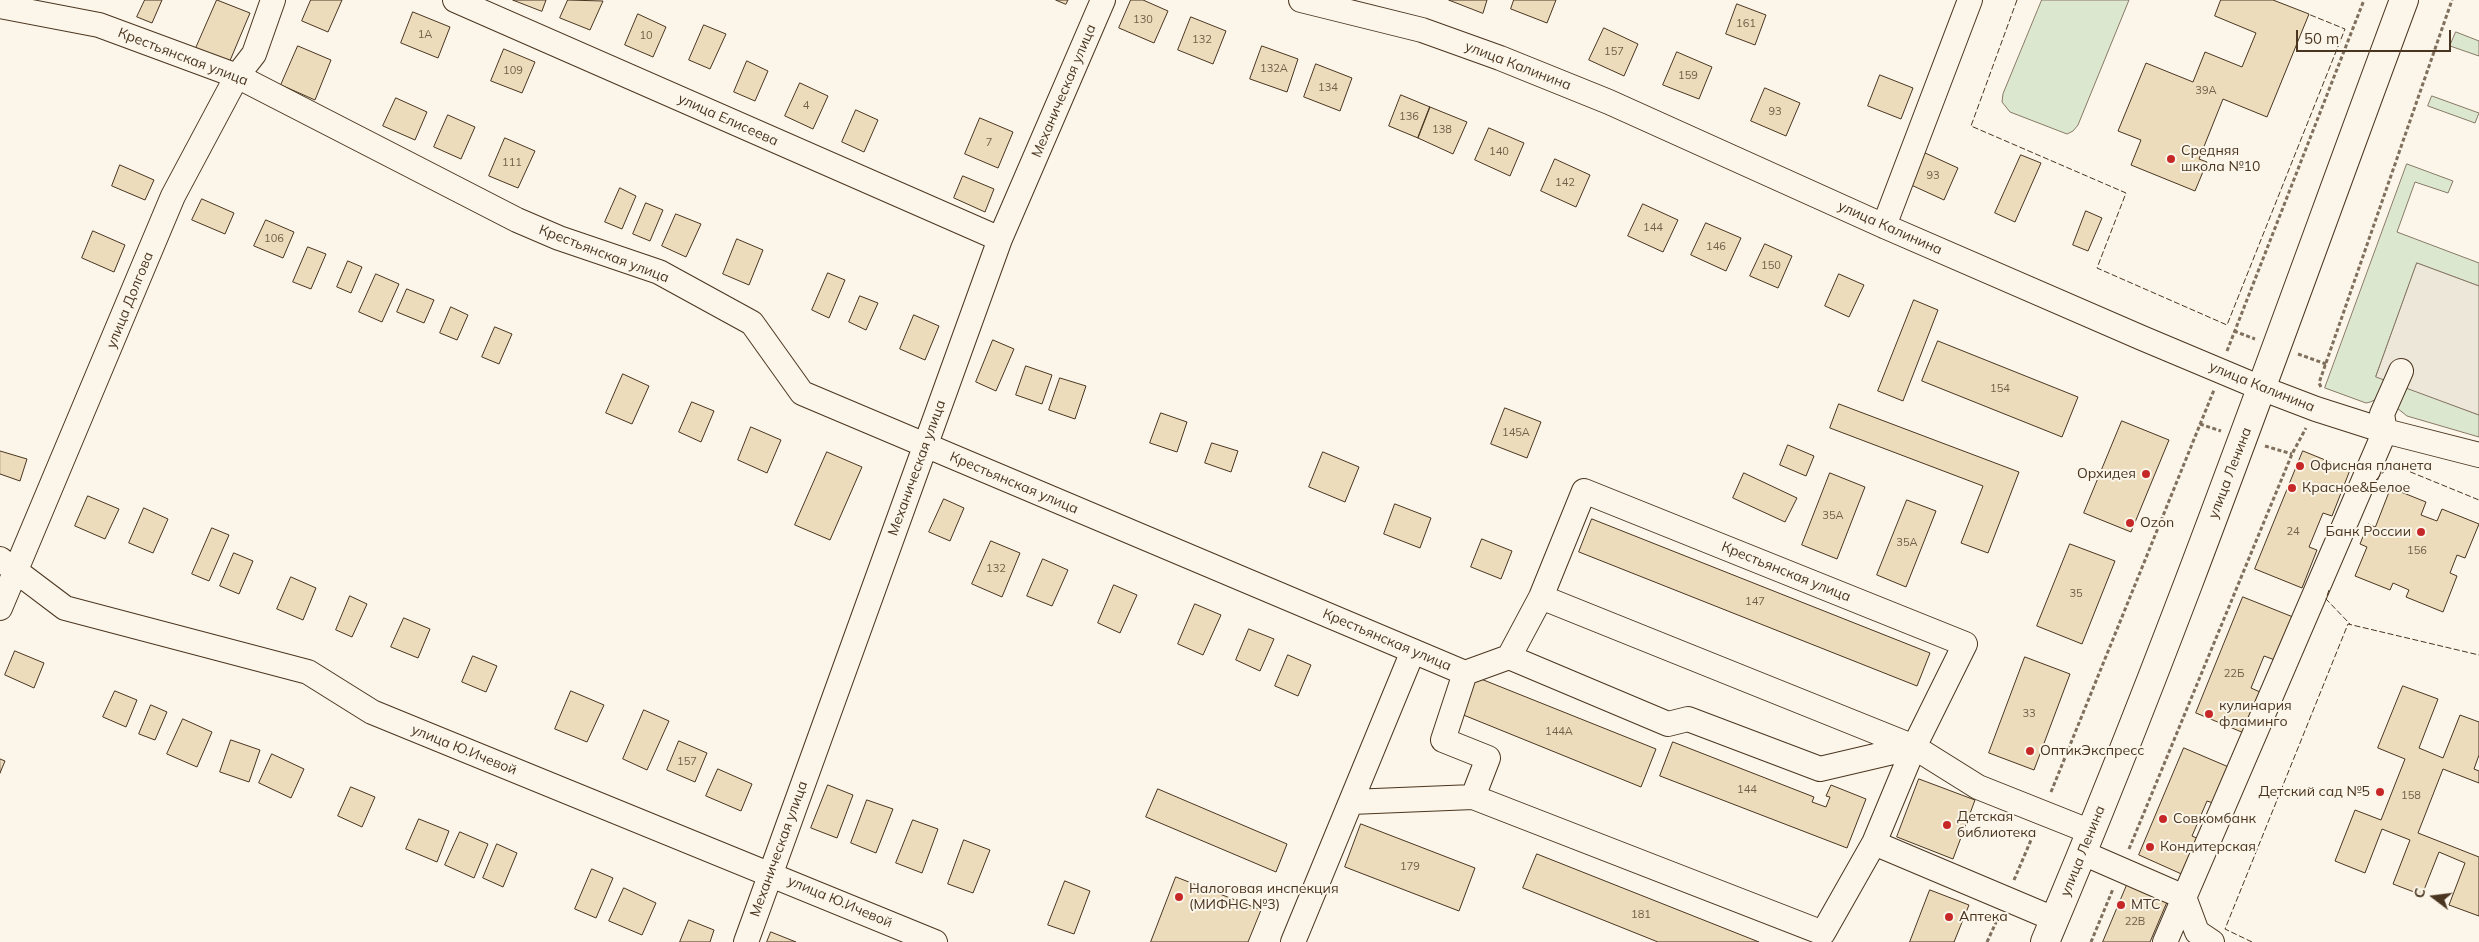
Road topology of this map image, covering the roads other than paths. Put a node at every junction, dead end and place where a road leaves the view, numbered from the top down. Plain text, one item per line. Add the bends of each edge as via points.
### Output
1 (273, 0) edge
2 (455, 0) edge
3 (1103, 0) edge
4 (1301, 0) edge
5 (1970, 0) edge
6 (2404, 0) edge
7 (0, 6) edge
8 (238, 76) junction
9 (1884, 226) junction
10 (1000, 239) junction
11 (2402, 370) dead end
12 (2261, 388) junction
13 (2385, 431) junction
14 (925, 446) junction
15 (2479, 455) edge
16 (8, 564) edge
17 (1541, 597) junction
18 (0, 608) edge
19 (1413, 651) junction
20 (1510, 657) junction
21 (1465, 672) junction
22 (1914, 747) junction
23 (1473, 797) junction
24 (1351, 802) junction
25 (2087, 842) junction
26 (1874, 843) junction
27 (770, 873) junction
28 (2184, 896) junction
29 (2050, 931) edge
30 (746, 942) edge
31 (935, 942) edge
32 (1293, 942) edge
33 (2165, 942) edge
34 (2212, 942) edge

1 - 8 street, улица Долгова via 254,54
2 - 10 street, улица Елисеева
3 - 10 street, Механическая улица
4 - 9 street, улица Калинина via 1422,30 1500,58 1609,102
5 - 9 street
6 - 12 main road, улица Ленина
7 - 8 street, Крестьянская улица via 99,25
8 - 14 street, Крестьянская улица via 517,220 659,272 752,323 802,393
8 - 16 street, улица Долгова via 173,196 96,382
9 - 12 street, улица Калинина
10 - 14 street, Механическая улица
11 - 13 street via 2382,414
12 - 13 street, улица Калинина
12 - 25 main road, улица Ленина
13 - 15 street, улица Калинина
13 - 28 street
14 - 19 street, Крестьянская улица
14 - 27 street, Механическая улица
16 - 18 street, улица Долгова
16 - 27 street, улица Ю.Ичевой via 65,608 308,672 372,712
17 - 20 street, Крестьянская улица
17 - 22 street
17 - 22 street, Крестьянская улица via 1584,491 1965,644
19 - 21 street, Крестьянская улица
19 - 24 street
20 - 21 street, Крестьянская улица
20 - 22 street via 1668,724 1688,719 1820,769
21 - 23 street via 1443,740 1488,758
22 - 25 street via 1978,787 2043,813
22 - 26 street, Крестьянская улица
23 - 24 street
23 - 26 street, Крестьянская улица via 1822,933
24 - 32 street
25 - 28 street via 2121,869
25 - 29 main road, улица Ленина
26 - 29 street via 2006,899
27 - 30 street, Механическая улица
27 - 31 street, улица Ю.Ичевой
28 - 33 street
28 - 34 street via 2197,932

